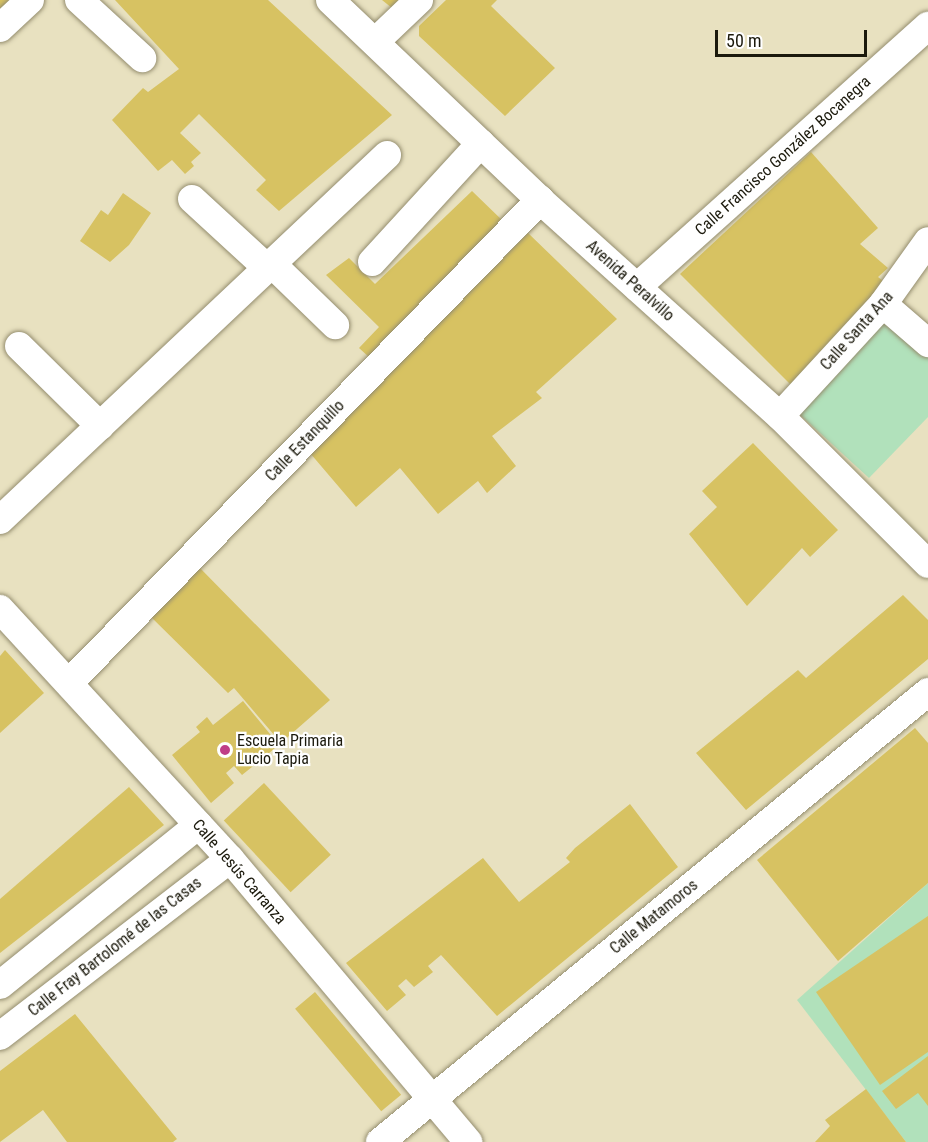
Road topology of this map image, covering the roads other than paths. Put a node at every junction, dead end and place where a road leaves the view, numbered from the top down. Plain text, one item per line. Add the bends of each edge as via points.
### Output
1 (30, 0) edge
2 (79, 0) edge
3 (330, 0) edge
4 (419, 0) edge
5 (928, 26) edge
6 (0, 28) edge
7 (375, 42) junction
8 (142, 58) dead end
9 (481, 143) junction
10 (387, 155) dead end
11 (192, 199) dead end
12 (540, 200) junction
13 (928, 241) edge
14 (372, 262) dead end
15 (269, 266) junction
16 (637, 287) junction
17 (883, 304) junction
18 (335, 325) dead end
19 (928, 343) edge
20 (19, 346) dead end
21 (780, 416) junction
22 (100, 426) junction
23 (0, 520) edge
24 (928, 564) edge
25 (0, 609) edge
26 (69, 683) junction
27 (928, 692) edge
28 (198, 825) junction
29 (230, 859) junction
30 (0, 985) edge
31 (0, 1036) edge
32 (432, 1100) junction
33 (380, 1142) edge
34 (468, 1142) edge

1 - 6 street
2 - 8 street
3 - 7 street, Avenida Peralvillo
4 - 7 street
5 - 16 street, Calle Francisco González Bocanegra
7 - 9 street, Avenida Peralvillo
9 - 12 street, Avenida Peralvillo
9 - 14 street
10 - 15 street
11 - 15 street
12 - 16 street, Avenida Peralvillo
12 - 26 street, Calle Estanquillo
13 - 17 street, Calle Santa Ana
15 - 18 street
15 - 22 street
16 - 21 street, Avenida Peralvillo
17 - 19 street
17 - 21 street, Calle Santa Ana
20 - 22 street
21 - 24 street, Avenida Peralvillo
22 - 23 street
25 - 26 street, Calle Jesús Carranza
26 - 28 street, Calle Jesús Carranza
27 - 32 street, Calle Matamoros
28 - 29 street, Calle Jesús Carranza
28 - 30 street
29 - 31 street, Calle Fray Bartolomé de las Casas
29 - 32 street, Calle Jesús Carranza
32 - 33 street, Calle Matamoros
32 - 34 street, Calle Jesús Carranza

